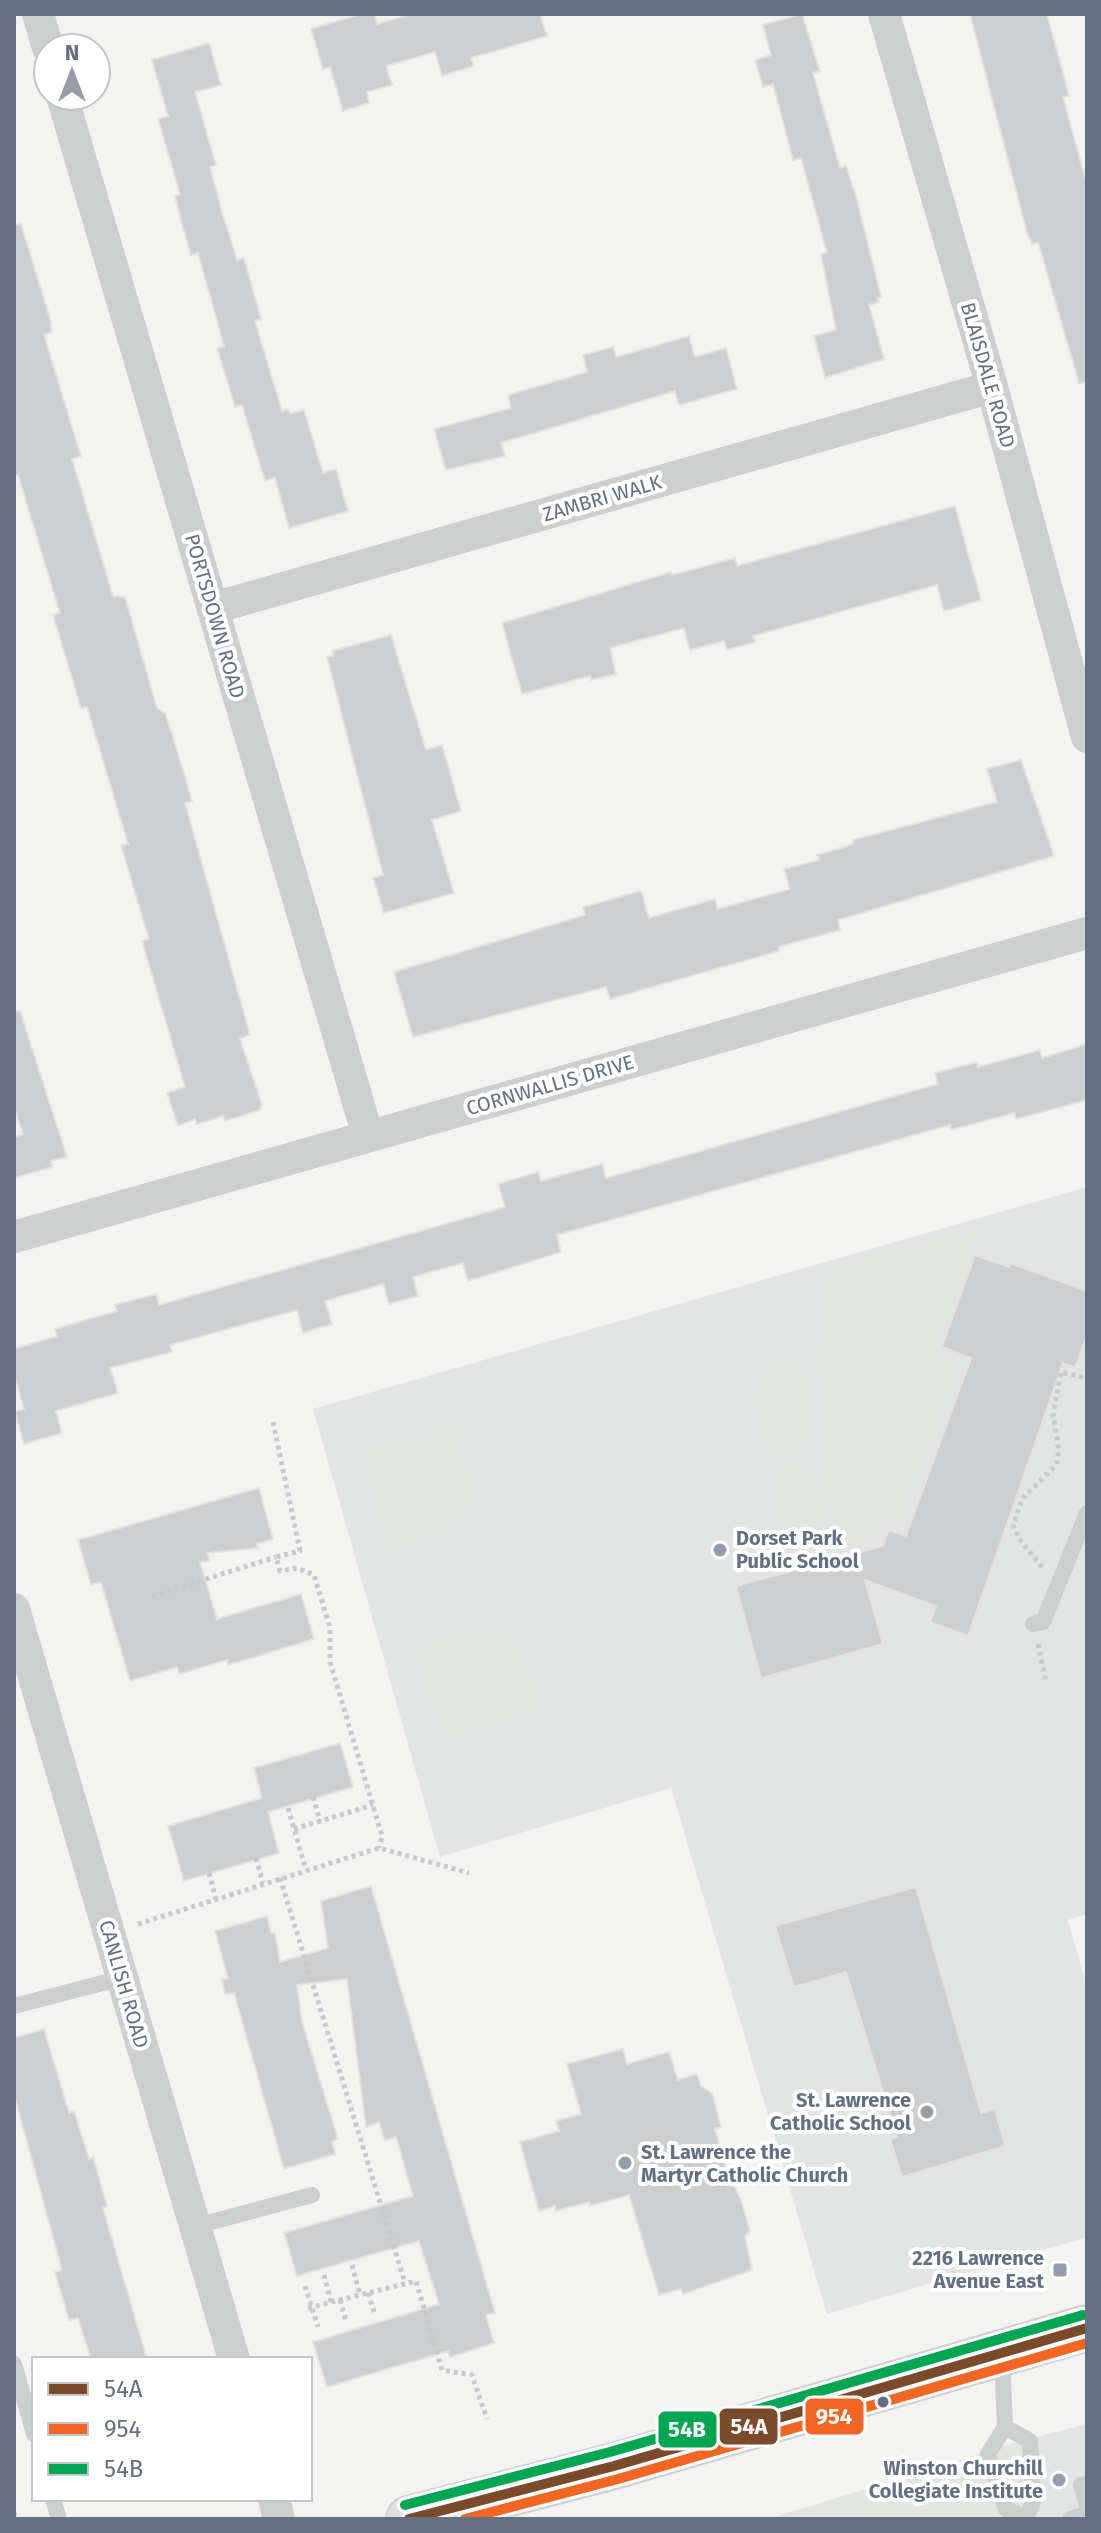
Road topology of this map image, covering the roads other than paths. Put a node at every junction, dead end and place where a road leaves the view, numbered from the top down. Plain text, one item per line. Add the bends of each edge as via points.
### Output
1 (38, 14) edge
2 (884, 14) edge
3 (14, 21) edge
4 (67, 112) edge
5 (992, 387) junction
6 (213, 608) junction
7 (1087, 737) edge
8 (1087, 933) edge
9 (368, 1136) junction
10 (14, 1237) edge
11 (1087, 1513) edge
12 (14, 1609) edge
13 (1033, 1624) road end
14 (122, 1978) junction
15 (14, 2006) edge
16 (312, 2195) dead end
17 (196, 2226) junction
18 (1087, 2328) edge
19 (1002, 2352) junction
20 (233, 2357) edge
21 (14, 2364) edge
22 (32, 2427) edge
23 (1005, 2427) junction
24 (1087, 2484) edge
25 (1087, 2505) edge
26 (1087, 2514) edge
27 (409, 2519) edge
28 (1026, 2519) edge
29 (1070, 2519) edge

1 - 3 street
2 - 5 street, BLAISDALE ROAD
4 - 6 street, PORTSDOWN ROAD
5 - 6 street, ZAMBRI WALK
5 - 7 street, BLAISDALE ROAD
6 - 9 street, PORTSDOWN ROAD
8 - 9 street, CORNWALLIS DRIVE
9 - 10 street, CORNWALLIS DRIVE
11 - 13 lane via 1043,1622
12 - 14 street, CANLISH ROAD
14 - 15 lane
14 - 17 street, CANLISH ROAD
16 - 17 lane
17 - 20 street, CANLISH ROAD
18 - 19 main road
19 - 23 lane
19 - 27 main road via 614,2466
21 - 22 lane
23 - 28 lane via 1030,2441 1033,2502
23 - 28 lane via 988,2454 1006,2509
24 - 25 lane via 1081,2485
26 - 29 lane

